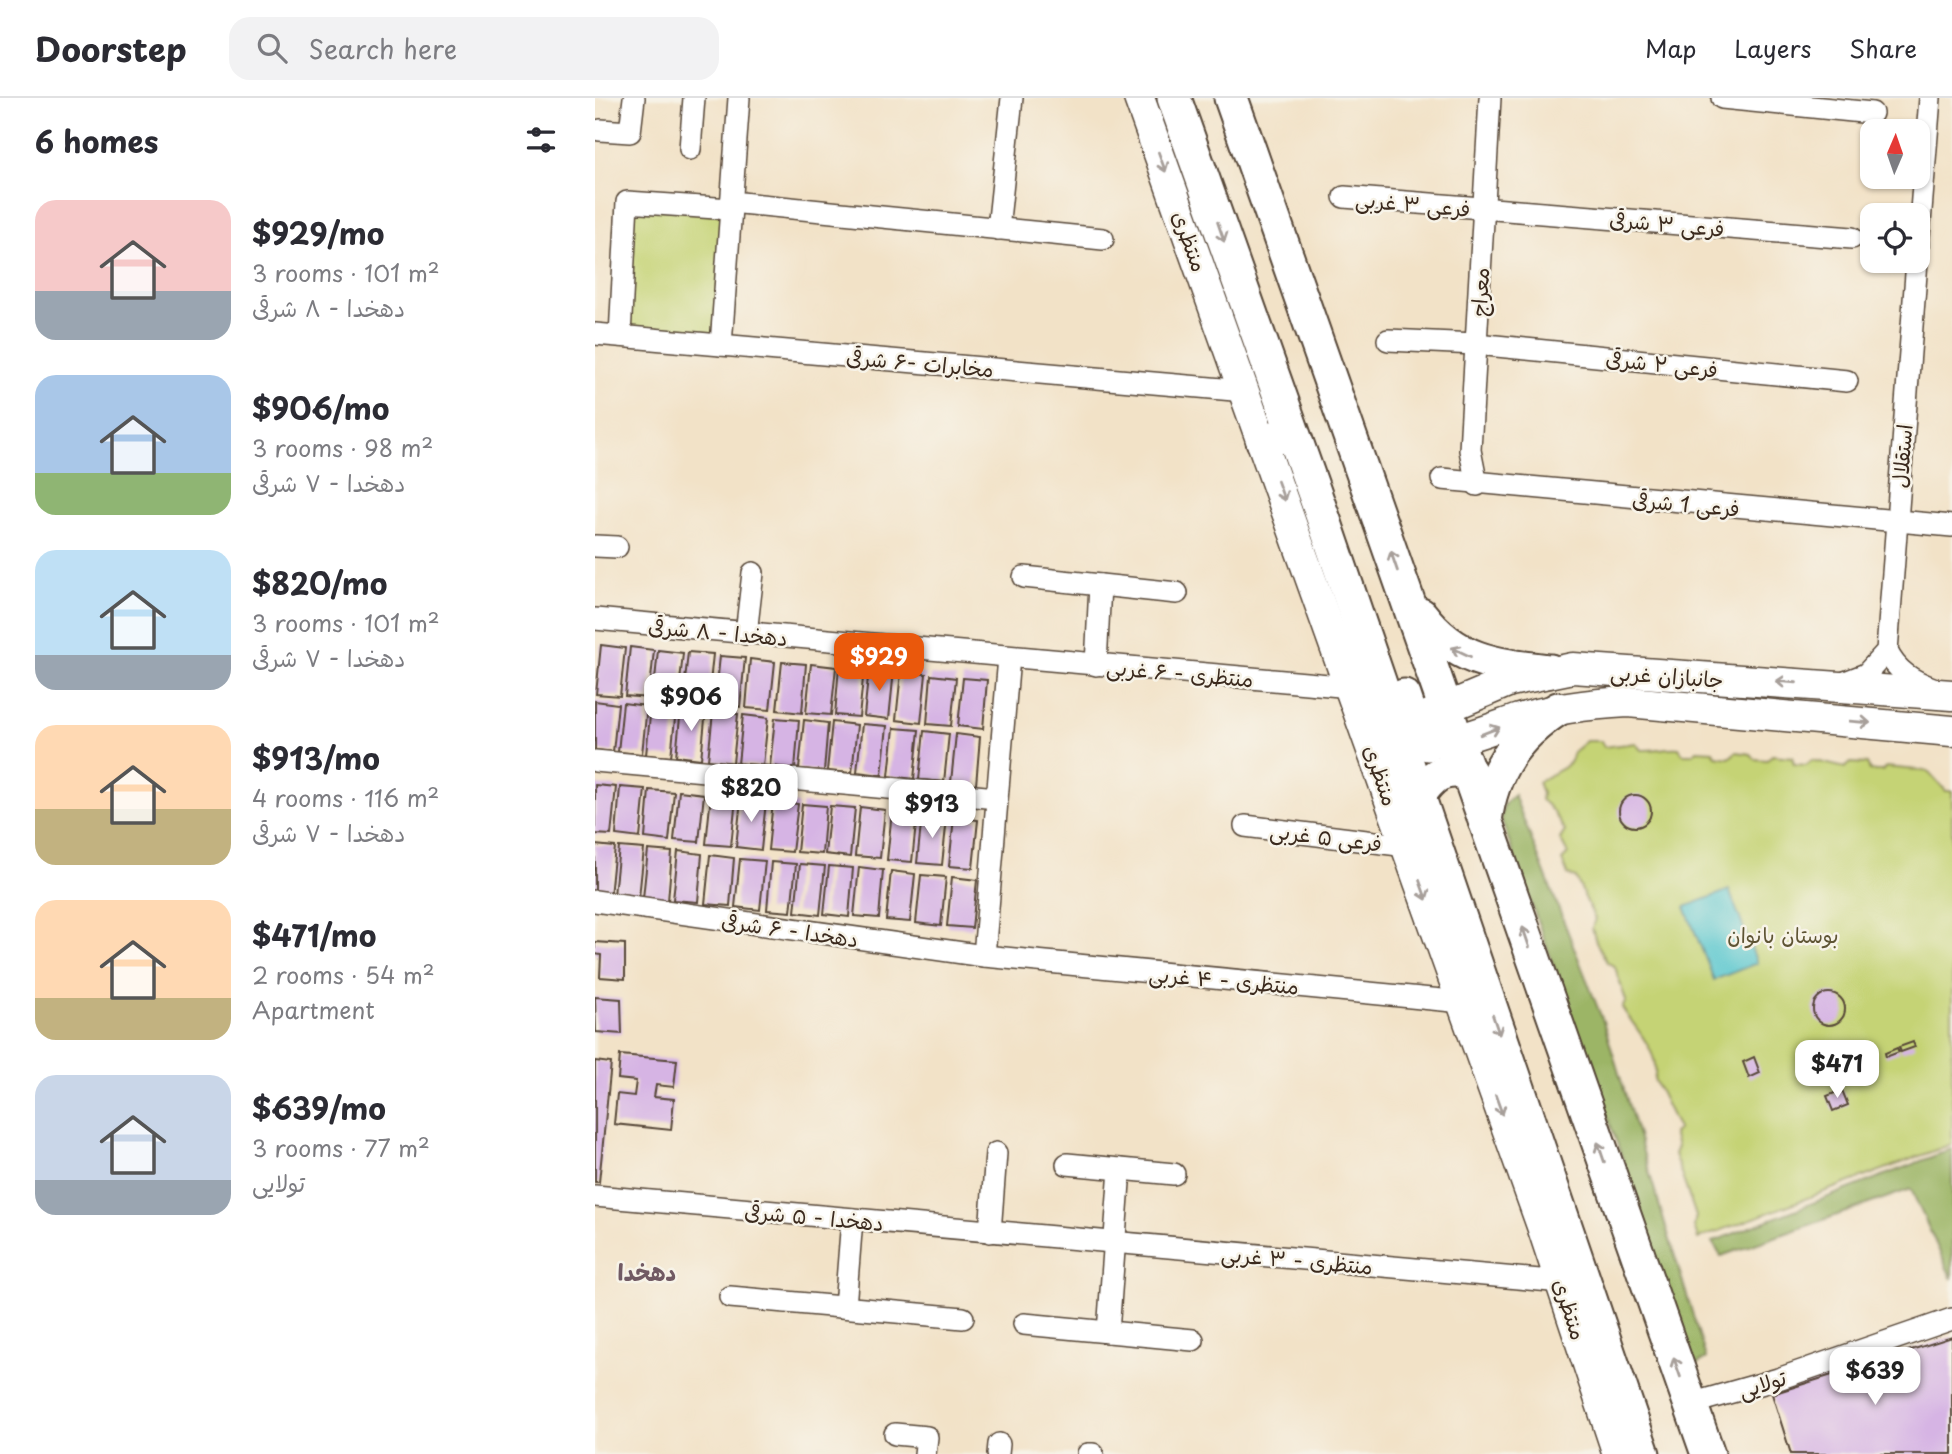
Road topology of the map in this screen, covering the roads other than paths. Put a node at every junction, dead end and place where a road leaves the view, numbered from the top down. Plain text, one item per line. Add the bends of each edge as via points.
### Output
1 (634, 98) edge
2 (694, 98) edge
3 (739, 98) edge
4 (1012, 98) edge
5 (1139, 98) edge
6 (1174, 98) edge
7 (1231, 98) edge
8 (1490, 98) edge
9 (1722, 98) edge
10 (1930, 98) edge
11 (1872, 113) dead end
12 (600, 130) dead end
13 (690, 149) dead end
14 (1344, 197) dead end
15 (1922, 203) edge
16 (731, 206) junction
17 (1482, 208) junction
18 (998, 229) junction
19 (1853, 238) dead end
20 (1103, 239) dead end
21 (1916, 273) edge
22 (595, 334) edge
23 (620, 336) junction
24 (1388, 340) dead end
25 (1476, 344) junction
26 (721, 345) junction
27 (1847, 381) dead end
28 (1245, 391) junction
29 (1277, 437) junction
30 (1442, 480) dead end
31 (1477, 485) junction
32 (1324, 520) junction
33 (1895, 521) junction
34 (1952, 526) edge
35 (595, 546) edge
36 (617, 547) dead end
37 (753, 573) dead end
38 (1024, 577) dead end
39 (1100, 585) junction
40 (1177, 593) dead end
41 (1407, 596) junction
42 (595, 620) edge
43 (1419, 632) junction
44 (746, 634) junction
45 (1385, 643) junction
46 (1887, 651) junction
47 (1009, 657) junction
48 (1096, 665) junction
49 (1551, 671) junction
50 (1510, 681) junction
51 (1835, 685) junction
52 (1351, 687) junction
53 (1952, 694) edge
54 (1447, 707) junction
55 (1568, 707) junction
56 (1952, 731) edge
57 (1428, 743) junction
58 (595, 761) edge
59 (1417, 797) junction
60 (997, 798) junction
61 (1485, 821) junction
62 (1245, 826) dead end
63 (1407, 846) junction
64 (595, 901) edge
65 (984, 956) junction
66 (1463, 1002) junction
67 (996, 1153) dead end
68 (1067, 1164) dead end
69 (1121, 1169) junction
70 (1174, 1174) dead end
71 (595, 1196) edge
72 (852, 1219) junction
73 (990, 1231) junction
74 (1033, 1235) joint
75 (1115, 1243) junction
76 (1562, 1282) junction
77 (730, 1297) dead end
78 (845, 1307) junction
79 (963, 1318) dead end
80 (1952, 1319) edge
81 (1024, 1324) dead end
82 (1108, 1332) junction
83 (1193, 1340) dead end
84 (1690, 1404) junction
85 (895, 1434) dead end
86 (925, 1454) edge
87 (1618, 1454) edge
88 (1643, 1454) edge
89 (1707, 1454) edge

1 - 12 street via 630,132
2 - 13 street
3 - 16 street
4 - 18 street
5 -> 28 street, منتظری
6 -> 29 main road, منتظری
41 -> 7 main road, منتظری
8 - 17 street, معراج
9 - 11 street
10 - 15 street
14 - 17 street, فرعی ۳ غربی
16 - 18 street
16 - 23 street via 627,202
16 - 26 street
17 - 19 street, فرعی ۳ شرقی
17 - 25 street, معراج
18 - 20 street
21 - 33 street, استقلال
22 - 23 street, مخابرات -۶ شرقی
23 - 26 street, مخابرات -۶ شرقی
24 - 25 street, فرعی ۲ شرقی
25 - 27 street, فرعی ۲ شرقی
25 - 31 street, معراج via 1470,450
26 - 28 street, مخابرات -۶ شرقی
28 - 29 street, منتظری
29 - 32 main road, منتظری
29 -> 52 street, منتظری
30 - 31 street, فرعی 1 شرقی
31 - 33 street, فرعی 1 شرقی
32 - 45 main road via 1357,563
32 - 57 main road, منتظری
33 - 34 street, فرعی 1 شرقی
33 - 46 street, استقلال
35 - 36 street
37 - 44 street
38 - 39 street
39 - 40 street
39 - 48 street
41 - 43 main road, منتظری
49 -> 41 main road via 1475,659 1452,648 1435,634
42 - 44 street, دهخدا - ۸ شرقی
43 - 45 main road via 1413,642 1402,646
43 - 54 main road, منتظری
44 - 47 street, دهخدا - ۸ شرقی
45 - 57 main road
46 - 51 street via 1866,674
46 - 53 street via 1912,680
47 - 48 street, منتظری - ۶ غربی
47 - 60 street
48 - 52 street, منتظری - ۶ غربی
49 - 50 street, جانبازان غربی
51 -> 49 street, جانبازان غربی via 1573,668
50 - 54 street, جانبازان غربی
50 - 55 street via 1504,690 1513,703
51 - 53 street, جانبازان غربی
52 - 63 street, منتظری
54 - 57 main road, منتظری
55 -> 56 street, جانبازان غربی via 1628,702
57 -> 55 street, جانبازان غربی
55 - 61 main road via 1532,726 1505,760 1489,792
57 - 59 main road, منتظری
57 - 59 main road via 1451,770 1432,777
57 - 61 main road, منتظری
58 - 60 street
59 -> 88 main road, منتظری
60 - 65 street
84 -> 61 main road, منتظری
62 - 63 street, فرعی ۵ غربی
63 -> 66 street, منتظری
64 - 65 street, دهخدا - ۶ شرقی
65 - 66 street, منتظری - ۴ غربی
66 -> 76 street, منتظری
67 - 73 street
68 - 69 street
69 - 70 street
69 - 75 street
71 - 72 street, دهخدا - ۵ شرقی
72 - 73 street, دهخدا - ۵ شرقی
72 - 78 street
73 - 74 street, دهخدا - ۵ شرقی
74 - 75 street, منتظری - ۳ غربی
75 - 76 street, منتظری - ۳ غربی
75 - 82 street
76 - 87 street, منتظری
77 - 78 street
78 - 79 street
80 - 84 street, تولایی
81 - 82 street
82 - 83 street
84 - 89 main road, منتظری
85 - 86 street via 926,1437

